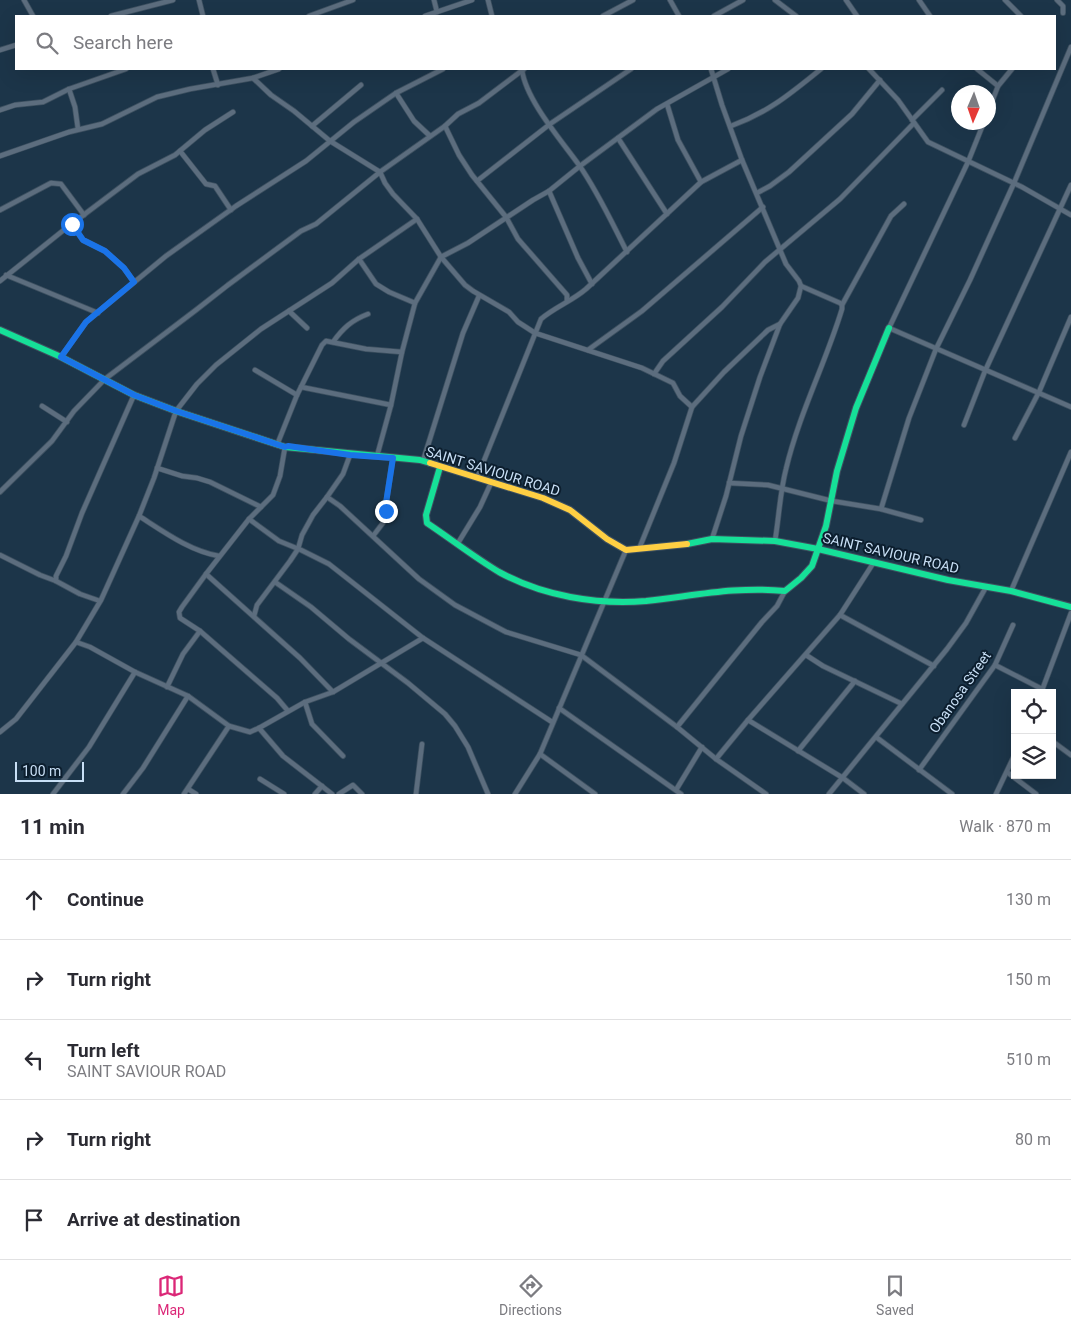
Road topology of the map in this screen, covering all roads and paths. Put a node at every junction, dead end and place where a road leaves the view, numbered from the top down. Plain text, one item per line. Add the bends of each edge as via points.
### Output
1 (24, 0) edge
2 (172, 0) edge
3 (199, 0) edge
4 (353, 0) edge
5 (434, 0) edge
6 (472, 0) edge
7 (488, 0) edge
8 (633, 0) edge
9 (670, 0) edge
10 (743, 0) edge
11 (775, 0) edge
12 (846, 0) edge
13 (919, 0) edge
14 (1005, 0) edge
15 (1057, 0) edge
16 (444, 10) junction
17 (437, 12) junction
18 (1063, 13) dead end
19 (32, 15) edge
20 (115, 15) edge
21 (204, 15) edge
22 (312, 15) edge
23 (427, 15) edge
24 (446, 15) edge
25 (492, 15) edge
26 (606, 15) edge
27 (678, 15) edge
28 (716, 15) edge
29 (795, 15) edge
30 (856, 15) edge
31 (929, 15) edge
32 (1020, 15) edge
33 (15, 45) edge
34 (1071, 46) edge
35 (0, 50) edge
36 (123, 70) edge
37 (213, 70) edge
38 (276, 70) edge
39 (442, 70) edge
40 (519, 70) edge
41 (630, 70) edge
42 (711, 70) edge
43 (726, 70) edge
44 (820, 70) edge
45 (870, 70) edge
46 (978, 70) edge
47 (1011, 70) edge
48 (714, 77) junction
49 (253, 78) junction
50 (880, 80) junction
51 (218, 85) junction
52 (361, 85) dead end
53 (998, 86) junction
54 (69, 89) junction
55 (942, 90) dead end
56 (996, 91) edge
57 (396, 94) junction
58 (667, 104) junction
59 (0, 110) edge
60 (233, 112) dead end
61 (913, 121) junction
62 (550, 124) junction
63 (312, 126) junction
64 (444, 126) junction
65 (731, 126) junction
66 (78, 130) junction
67 (981, 130) edge
68 (430, 136) junction
69 (618, 138) junction
70 (330, 141) junction
71 (180, 151) junction
72 (0, 156) edge
73 (742, 160) junction
74 (968, 162) junction
75 (580, 166) junction
76 (380, 172) junction
77 (477, 181) junction
78 (701, 182) junction
79 (1014, 183) junction
80 (1071, 185) edge
81 (549, 191) junction
82 (756, 193) junction
83 (904, 204) dead end
84 (762, 207) junction
85 (1060, 209) junction
86 (0, 210) edge
87 (231, 210) junction
88 (667, 214) junction
89 (84, 215) junction
90 (1071, 215) edge
91 (506, 217) junction
92 (417, 219) junction
93 (72, 224) junction
94 (780, 250) junction
95 (627, 252) junction
96 (442, 257) junction
97 (359, 259) junction
98 (6, 275) junction
99 (0, 280) edge
100 (134, 282) junction
101 (592, 284) junction
102 (801, 286) junction
103 (479, 296) junction
104 (567, 301) junction
105 (415, 303) junction
106 (842, 305) junction
107 (290, 311) junction
108 (98, 313) junction
109 (368, 314) dead end
110 (1071, 317) edge
111 (780, 324) junction
112 (307, 328) dead end
113 (889, 328) junction
114 (0, 330) edge
115 (535, 332) junction
116 (333, 342) junction
117 (936, 349) junction
118 (588, 350) junction
119 (402, 352) junction
120 (61, 357) junction
121 (255, 370) dead end
122 (985, 371) junction
123 (654, 374) junction
124 (104, 379) junction
125 (301, 387) junction
126 (1038, 392) junction
127 (134, 395) junction
128 (297, 395) junction
129 (391, 404) junction
130 (42, 406) dead end
131 (692, 407) junction
132 (1071, 407) edge
133 (176, 411) junction
134 (67, 422) junction
135 (964, 425) dead end
136 (1016, 438) dead end
137 (277, 444) junction
138 (285, 447) junction
139 (1071, 452) edge
140 (350, 455) junction
141 (377, 456) junction
142 (393, 458) junction
143 (423, 461) junction
144 (440, 466) junction
145 (157, 468) junction
146 (476, 478) junction
147 (491, 482) junction
148 (729, 484) junction
149 (782, 488) junction
150 (0, 492) edge
151 (327, 497) junction
152 (832, 501) junction
153 (261, 507) junction
154 (881, 509) junction
155 (139, 516) junction
156 (249, 519) junction
157 (920, 520) dead end
158 (373, 536) junction
159 (712, 539) junction
160 (775, 541) junction
161 (458, 543) junction
162 (298, 549) junction
163 (639, 549) junction
164 (818, 549) junction
165 (626, 550) junction
166 (0, 555) edge
167 (219, 556) junction
168 (874, 562) junction
169 (206, 574) junction
170 (56, 580) junction
171 (275, 582) junction
172 (986, 587) junction
173 (784, 591) junction
174 (1011, 591) junction
175 (100, 601) junction
176 (604, 601) junction
177 (1071, 608) edge
178 (1071, 613) edge
179 (840, 615) junction
180 (254, 616) junction
181 (1013, 625) dead end
182 (200, 631) junction
183 (423, 638) junction
184 (76, 642) junction
185 (581, 654) junction
186 (806, 655) junction
187 (380, 662) junction
188 (995, 665) junction
189 (934, 666) junction
190 (135, 672) junction
191 (855, 681) junction
192 (167, 687) junction
193 (1038, 689) edge
194 (1043, 689) edge
195 (333, 692) junction
196 (188, 696) junction
197 (305, 702) junction
198 (902, 704) junction
199 (559, 708) junction
200 (288, 711) junction
201 (748, 720) junction
202 (552, 722) junction
203 (229, 726) junction
204 (677, 727) junction
205 (259, 728) junction
206 (0, 732) edge
207 (876, 737) junction
208 (422, 744) dead end
209 (1056, 744) edge
210 (702, 747) junction
211 (798, 751) junction
212 (540, 754) junction
213 (1071, 755) edge
214 (343, 756) dead end
215 (716, 759) junction
216 (1011, 763) edge
217 (919, 770) junction
218 (1007, 772) junction
219 (843, 778) junction
220 (260, 779) dead end
221 (322, 786) junction
222 (188, 789) junction
223 (676, 790) junction
224 (53, 794) edge
225 (123, 794) edge
226 (184, 794) edge
227 (196, 794) edge
228 (284, 794) edge
229 (315, 794) edge
230 (332, 794) edge
231 (339, 794) edge
232 (362, 794) edge
233 (416, 794) edge
234 (488, 794) edge
235 (515, 794) edge
236 (595, 794) edge
237 (681, 794) edge
238 (766, 794) edge
239 (829, 794) edge
240 (864, 794) edge
241 (952, 794) edge
242 (996, 794) edge
243 (1036, 794) edge

1 - 19 street
2 - 20 street
3 - 21 street
4 - 22 street
5 - 17 street
6 - 16 street
7 - 25 street
8 - 26 street
9 - 27 street
10 - 28 street
11 - 29 street
12 - 30 street
13 - 31 street
14 - 32 street
15 - 18 street
16 - 17 street
16 - 24 street
17 - 23 street
33 - 35 street
34 - 79 street
36 - 54 street
37 - 51 street
38 - 49 street
39 - 57 street
40 - 62 street
40 - 64 street via 479,103
41 - 62 street
42 - 48 street
43 - 48 street
44 - 65 street via 754,118
45 - 50 street
46 - 53 street
47 - 53 street
48 - 58 street
48 - 65 street
49 - 51 street
49 - 63 street
50 - 61 street
50 - 82 street via 852,114 789,172
51 - 66 street via 157,97 102,124
52 - 63 street
53 - 56 street
54 - 59 street via 43,102
54 - 66 street
55 - 61 street
57 - 68 street via 414,121
57 - 70 street
58 - 69 street
58 - 78 street via 678,140
60 - 71 street
61 - 74 street via 928,142
61 - 94 street via 840,199
62 - 75 street
62 - 77 street
63 - 70 street
64 - 68 street
64 - 77 street
65 - 73 street
66 - 72 street
67 - 74 street
68 - 76 street
69 - 75 street
69 - 88 street
70 - 76 street
70 - 87 street via 306,161
71 - 87 street via 206,184 216,186
71 - 89 street via 138,174
73 - 78 street
73 - 82 street
74 - 79 street
74 - 113 street
75 - 81 street
75 - 95 street
76 - 92 street via 393,194
76 - 124 street via 316,224 301,231
77 - 91 street
78 - 88 street
79 - 85 street
79 - 117 street
80 - 85 street
81 - 91 street
81 - 101 street
82 - 84 street
83 - 106 street via 891,216
84 - 94 street
84 - 118 street via 642,311
85 - 90 street
85 - 122 street
86 - 89 street via 51,183 61,184
87 - 100 street
88 - 95 street
89 - 93 street
91 - 96 street
91 - 104 street via 518,239 567,295
92 - 96 street
92 - 97 street
93 - 98 street
93 - 100 street via 83,240 105,251
94 - 102 street
94 - 123 street via 675,349
95 - 101 street
96 - 103 street via 465,285
96 - 105 street
97 - 105 street via 376,284
97 - 107 street via 332,283
98 - 99 street
98 - 108 street
100 - 108 street
101 - 104 street
102 - 106 street
102 - 111 street via 798,298
103 - 115 street via 509,312
103 - 143 street via 463,333
104 - 115 street via 541,319
105 - 119 street
106 - 149 street via 836,330 791,449
107 - 112 street
107 - 133 street via 261,329 216,365
108 - 120 street via 86,322
109 - 116 street via 355,318
110 - 126 street
111 - 131 street via 768,330
111 - 148 street via 760,376
113 - 117 street
113 - 152 street via 856,408 837,471
114 - 120 street, SAINT SAVIOUR ROAD
115 - 118 street
115 - 146 street
116 - 119 street
116 - 125 street via 326,341 322,345
117 - 122 street
117 - 154 street via 909,418
118 - 123 street
119 - 129 street
120 - 124 street, SAINT SAVIOUR ROAD
121 - 128 street
122 - 126 street
122 - 135 street
123 - 131 street via 673,383 680,396
124 - 127 street, SAINT SAVIOUR ROAD
124 - 134 street via 74,410
125 - 128 street
125 - 129 street
126 - 132 street
126 - 136 street
127 - 133 street, SAINT SAVIOUR ROAD
127 - 170 street
128 - 137 street
129 - 141 street
130 - 134 street
131 - 163 street
133 - 137 street, SAINT SAVIOUR ROAD
133 - 145 street
134 - 150 street
137 - 138 street, SAINT SAVIOUR ROAD
138 - 140 street, SAINT SAVIOUR ROAD
138 - 153 street via 273,495
139 - 174 street
140 - 141 street, SAINT SAVIOUR ROAD
140 - 151 street via 343,474
141 - 142 street, SAINT SAVIOUR ROAD
142 - 143 street, SAINT SAVIOUR ROAD
142 - 158 street via 386,520
143 - 144 street, SAINT SAVIOUR ROAD
144 - 146 street, SAINT SAVIOUR ROAD
144 - 161 street via 425,521
145 - 153 street via 210,482
145 - 155 street
146 - 147 street, SAINT SAVIOUR ROAD
147 - 161 street
147 - 165 street, SAINT SAVIOUR ROAD via 570,510
148 - 149 street
148 - 159 street
149 - 152 street
149 - 160 street
151 - 158 street
151 - 162 street via 313,515
152 - 154 street
152 - 164 street
153 - 156 street
154 - 157 street
155 - 167 street via 177,540 206,554
155 - 175 street
156 - 162 street via 279,541
156 - 167 street
158 - 185 street via 419,579 455,605 506,632
159 - 160 street, SAINT SAVIOUR ROAD
159 - 163 street, SAINT SAVIOUR ROAD
160 - 164 street, SAINT SAVIOUR ROAD
161 - 176 street via 499,572 527,585 552,593
162 - 171 street
162 - 183 street via 329,564
163 - 165 street, SAINT SAVIOUR ROAD
164 - 168 street, SAINT SAVIOUR ROAD
164 - 173 street via 812,566
165 - 176 street
166 - 170 street
167 - 169 street
168 - 172 street, SAINT SAVIOUR ROAD
168 - 179 street
169 - 180 street
169 - 182 street via 180,612 181,620
170 - 175 street
171 - 180 street via 257,605
171 - 187 street
172 - 174 street, SAINT SAVIOUR ROAD
172 - 189 street via 966,623
173 - 176 street via 733,590 625,602
173 - 204 street via 776,606
174 - 177 street, SAINT SAVIOUR ROAD
175 - 184 street
176 - 185 street
178 - 194 street
179 - 186 street
179 - 189 street
180 - 195 street
181 - 188 street, Obanosa Street
182 - 192 street via 182,654
182 - 200 street
183 - 187 street
183 - 202 street
184 - 190 street
184 - 206 street via 16,719
185 - 199 street
185 - 204 street
186 - 191 street
186 - 201 street
187 - 195 street
187 - 234 street via 430,701 455,726 468,747
188 - 193 street
188 - 217 street, Obanosa Street
189 - 198 street
190 - 192 street
190 - 224 street via 89,747
191 - 198 street
191 - 211 street
192 - 196 street
195 - 197 street
196 - 203 street
196 - 225 street
197 - 200 street
197 - 214 street via 312,724
198 - 207 street
199 - 202 street
199 - 223 street
200 - 205 street
201 - 211 street
201 - 215 street
202 - 212 street
203 - 205 street via 250,732
203 - 222 street
204 - 210 street
205 - 221 street via 283,756
207 - 217 street
207 - 219 street
208 - 233 street
209 - 213 street
210 - 215 street
210 - 223 street
211 - 219 street
212 - 235 street
212 - 236 street
215 - 238 street
216 - 218 street
217 - 241 street
218 - 242 street
218 - 243 street
219 - 239 street
219 - 240 street
220 - 228 street
221 - 229 street
221 - 230 street
222 - 226 street
222 - 227 street
223 - 237 street
231 - 232 street via 353,786

